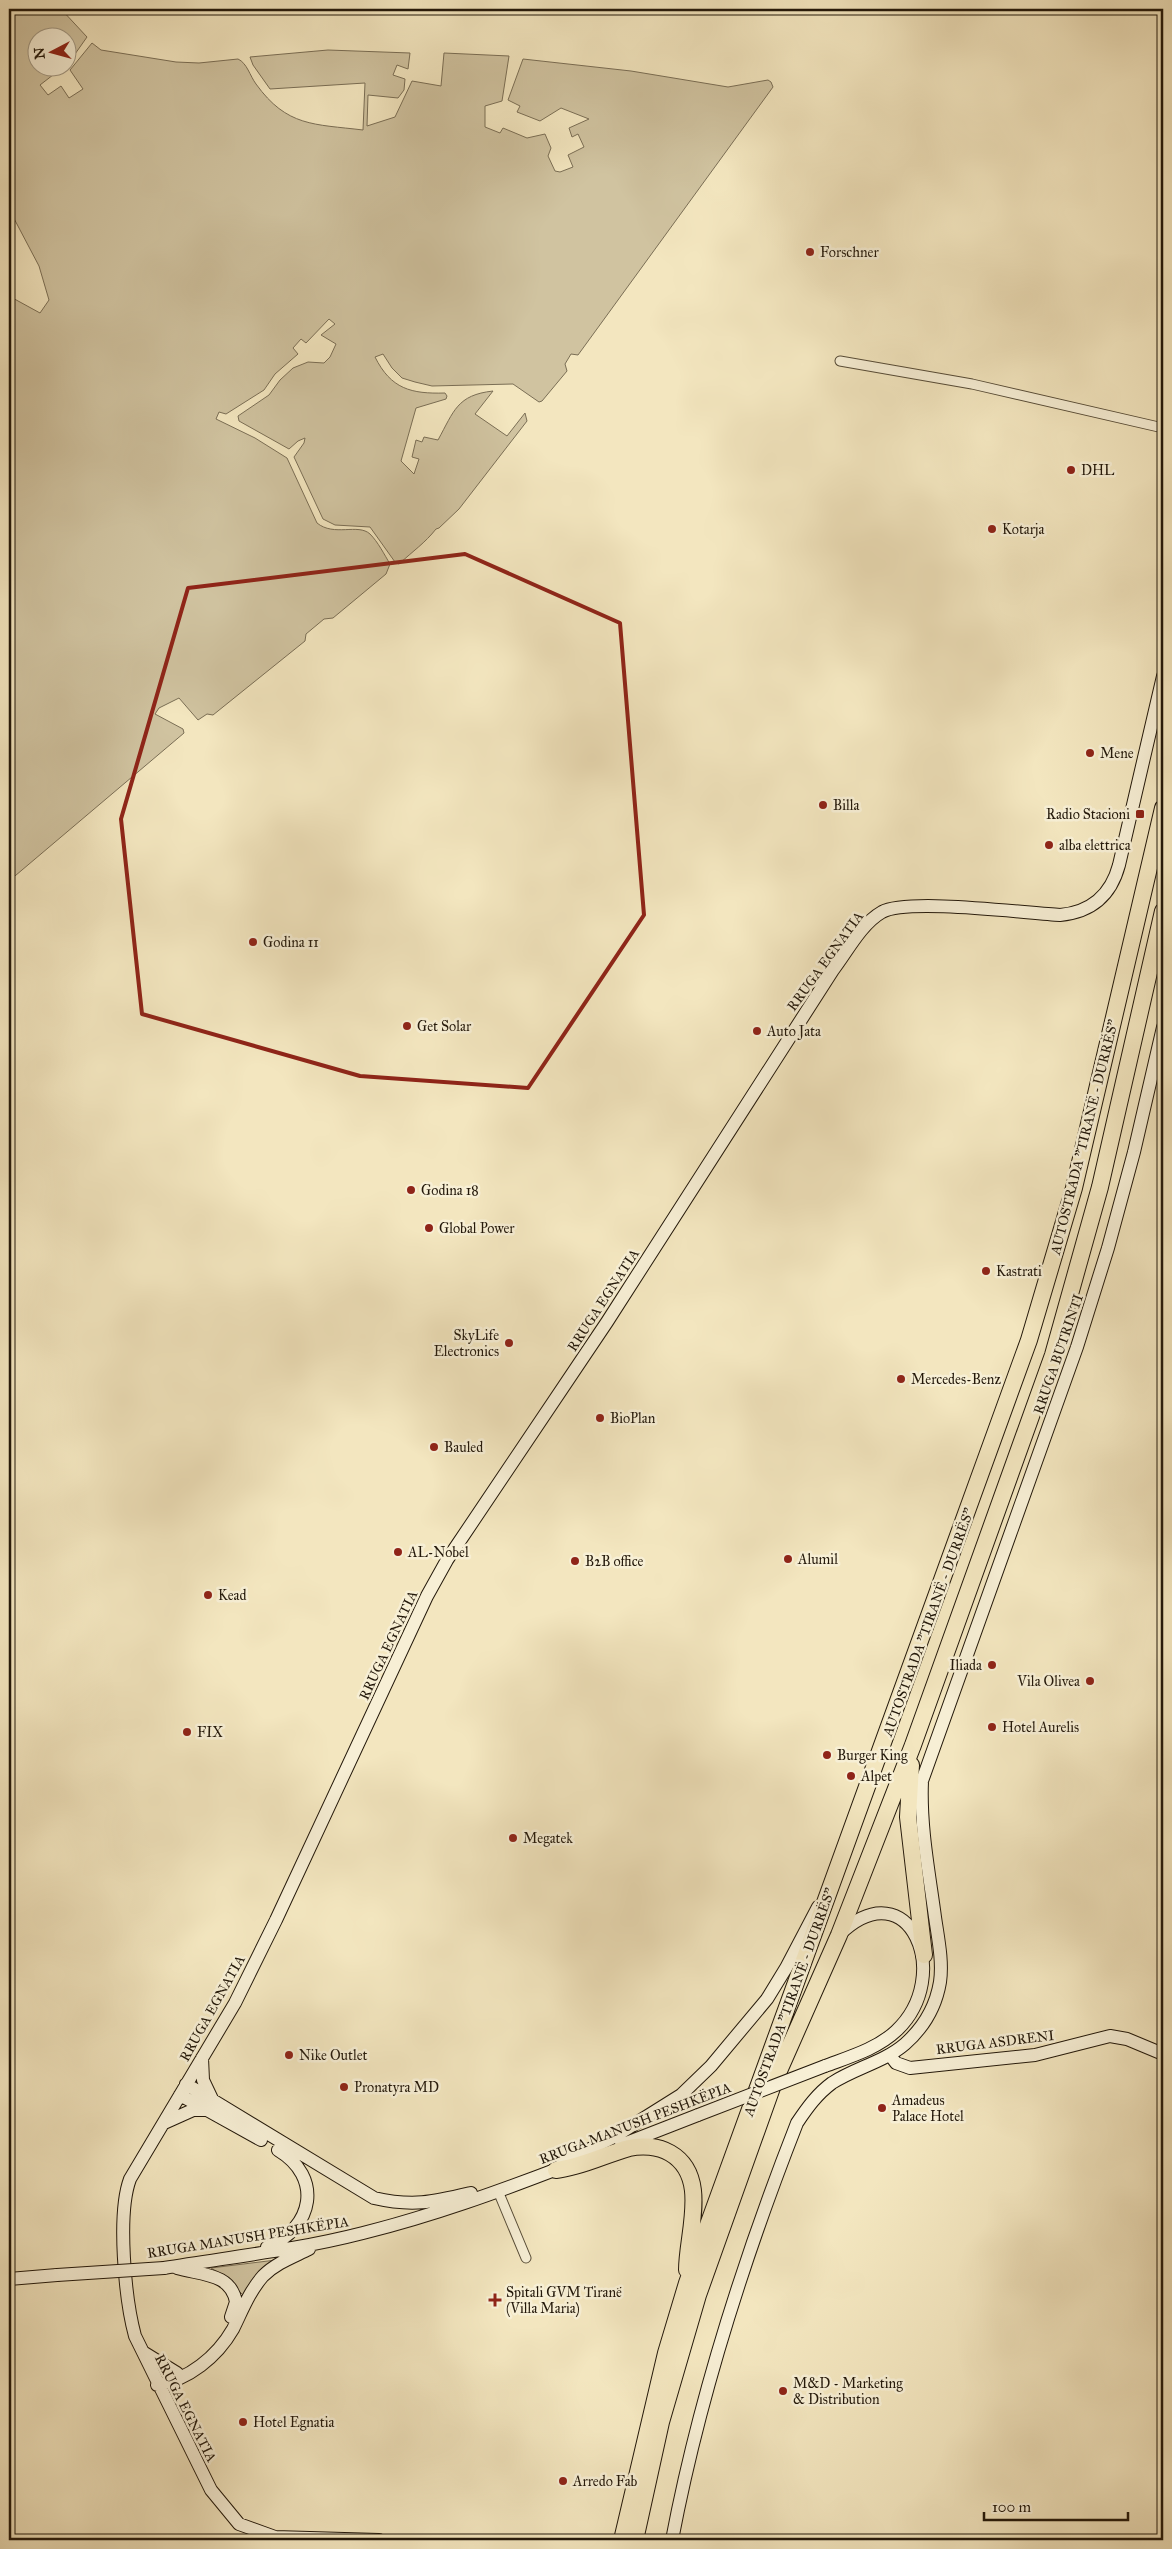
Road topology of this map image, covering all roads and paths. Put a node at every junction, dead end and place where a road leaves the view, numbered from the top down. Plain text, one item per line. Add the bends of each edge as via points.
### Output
1 (840, 361) dead end
2 (1163, 428) edge
3 (1163, 676) edge
4 (1163, 808) edge
5 (1163, 911) edge
6 (1163, 1026) edge
7 (913, 1745) junction
8 (916, 1781) junction
9 (829, 1890) junction
10 (839, 1935) junction
11 (924, 1956) junction
12 (1163, 2054) edge
13 (890, 2055) junction
14 (202, 2058) junction
15 (183, 2090) junction
16 (211, 2106) junction
17 (164, 2122) junction
18 (556, 2170) junction
19 (498, 2191) junction
20 (328, 2241) junction
21 (249, 2255) junction
22 (526, 2258) dead end
23 (168, 2267) junction
24 (9, 2279) edge
25 (687, 2283) junction
26 (141, 2351) junction
27 (183, 2373) junction
28 (158, 2385) junction
29 (166, 2403) junction
30 (379, 2540) edge
31 (622, 2540) edge
32 (635, 2540) edge
33 (672, 2540) edge

1 - 2 street via 972,384
3 - 14 main road, RRUGA EGNATIA via 1118,870 1104,897 1082,911 1060,915 891,908 874,918 855,941 795,1028 586,1355 448,1560 427,1596 235,2003
4 - 9 highway, AUTOSTRADA "TIRANË - DURRËS" via 1074,1188 1029,1340
5 - 7 highway, AUTOSTRADA "TIRANË - DURRËS" via 1100,1187 1053,1355
6 - 8 main road, RRUGA BUTRINTI via 1131,1161 1077,1347 956,1682
7 - 8 highway
7 - 10 highway, AUTOSTRADA "TIRANË - DURRËS"
8 - 11 highway via 908,1817
8 - 13 main road, RRUGA BUTRINTI via 939,1950 940,1981 934,2004 922,2026
9 - 18 main road via 767,1999 711,2066 681,2095
9 - 25 highway, AUTOSTRADA "TIRANË - DURRËS"
10 - 11 main road via 862,1918 881,1914 893,1916 911,1928
10 - 32 highway, AUTOSTRADA "TIRANË - DURRËS" via 774,2082 698,2295 668,2398
11 - 18 main road, RRUGA MANUSH PESHKËPIA, bridge via 923,1981 914,2007 895,2032 872,2048
12 - 13 main road, RRUGA ASDRENI via 1119,2036 1110,2036 1035,2055 910,2068 896,2063
13 - 33 main road, RRUGA BUTRINTI via 833,2083 814,2099 797,2123 734,2299 699,2417
14 - 15 main road, RRUGA EGNATIA
14 - 16 main road via 203,2080
15 - 16 main road
15 - 17 main road, RRUGA EGNATIA
16 - 17 main road
16 - 19 main road via 374,2198 398,2204 424,2204
16 - 21 main road via 290,2158 306,2179 307,2208 299,2224 275,2244
17 - 26 main road, RRUGA EGNATIA via 134,2169 125,2197 123,2221 130,2315
18 - 19 main road, RRUGA MANUSH PESHKËPIA
18 - 25 highway via 577,2167 642,2146 664,2149 681,2161 690,2175 694,2195 687,2248
19 - 20 main road, RRUGA MANUSH PESHKËPIA via 444,2210
19 - 22 street
20 - 21 main road, RRUGA MANUSH PESHKËPIA
20 - 27 main road via 285,2260 264,2275 250,2294 231,2332 205,2362
21 - 23 main road, RRUGA MANUSH PESHKËPIA
23 - 24 main road, RRUGA MANUSH PESHKËPIA, bridge
23 - 27 main road via 223,2280 232,2290 236,2302 232,2316 206,2353
25 - 31 highway, AUTOSTRADA "TIRANË - DURRËS" via 666,2352
26 - 27 main road via 155,2362
26 - 28 main road, RRUGA EGNATIA
27 - 28 main road
27 - 29 main road
28 - 29 main road, RRUGA EGNATIA
29 - 30 main road, RRUGA EGNATIA via 211,2490 239,2524 275,2537

